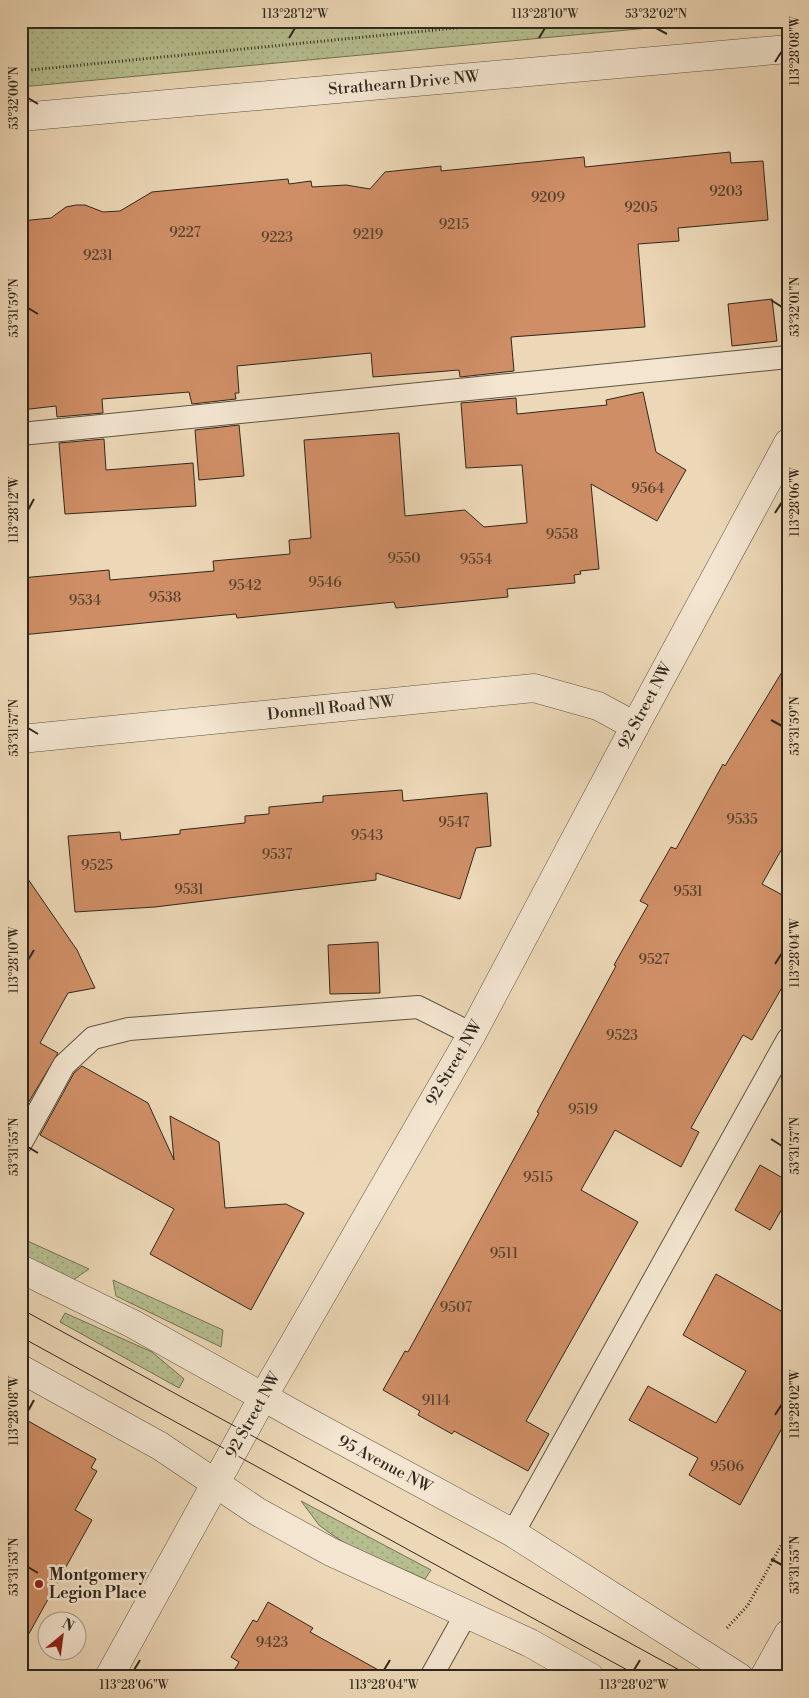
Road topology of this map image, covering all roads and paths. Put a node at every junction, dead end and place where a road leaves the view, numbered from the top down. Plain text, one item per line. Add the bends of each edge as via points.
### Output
1 (526, 21) edge
2 (788, 49) edge
3 (21, 71) edge
4 (21, 117) edge
5 (788, 357) edge
6 (21, 434) edge
7 (788, 443) edge
8 (635, 726) junction
9 (21, 739) edge
10 (472, 1034) junction
11 (788, 1039) edge
12 (21, 1143) edge
13 (21, 1269) edge
14 (21, 1369) edge
15 (263, 1397) junction
16 (216, 1484) junction
17 (788, 1532) edge
18 (513, 1533) junction
19 (466, 1614) junction
20 (720, 1628) dead end
21 (788, 1634) edge
22 (109, 1677) edge
23 (431, 1677) edge
24 (590, 1677) edge
25 (739, 1677) edge
26 (764, 1677) edge

1 - 3 path
2 - 4 street, Strathearn Drive NW
5 - 6 lane
7 - 8 street, 92 Street NW
8 - 9 street, Donnell Road NW via 598,706 534,688
8 - 10 street, 92 Street NW
10 - 12 lane via 418,1007 129,1029 94,1038 64,1066
10 - 15 street, 92 Street NW
11 - 18 lane
13 - 15 street, 95 Avenue NW via 133,1324
14 - 16 street via 160,1446
15 - 16 street, 92 Street NW
15 - 18 street, 95 Avenue NW
16 - 19 street via 258,1512 331,1552
16 - 22 street, 92 Street NW
17 - 20 path via 748,1605 729,1628
18 - 25 street, 95 Avenue NW
19 - 23 lane
19 - 24 street via 530,1643
21 - 26 street

